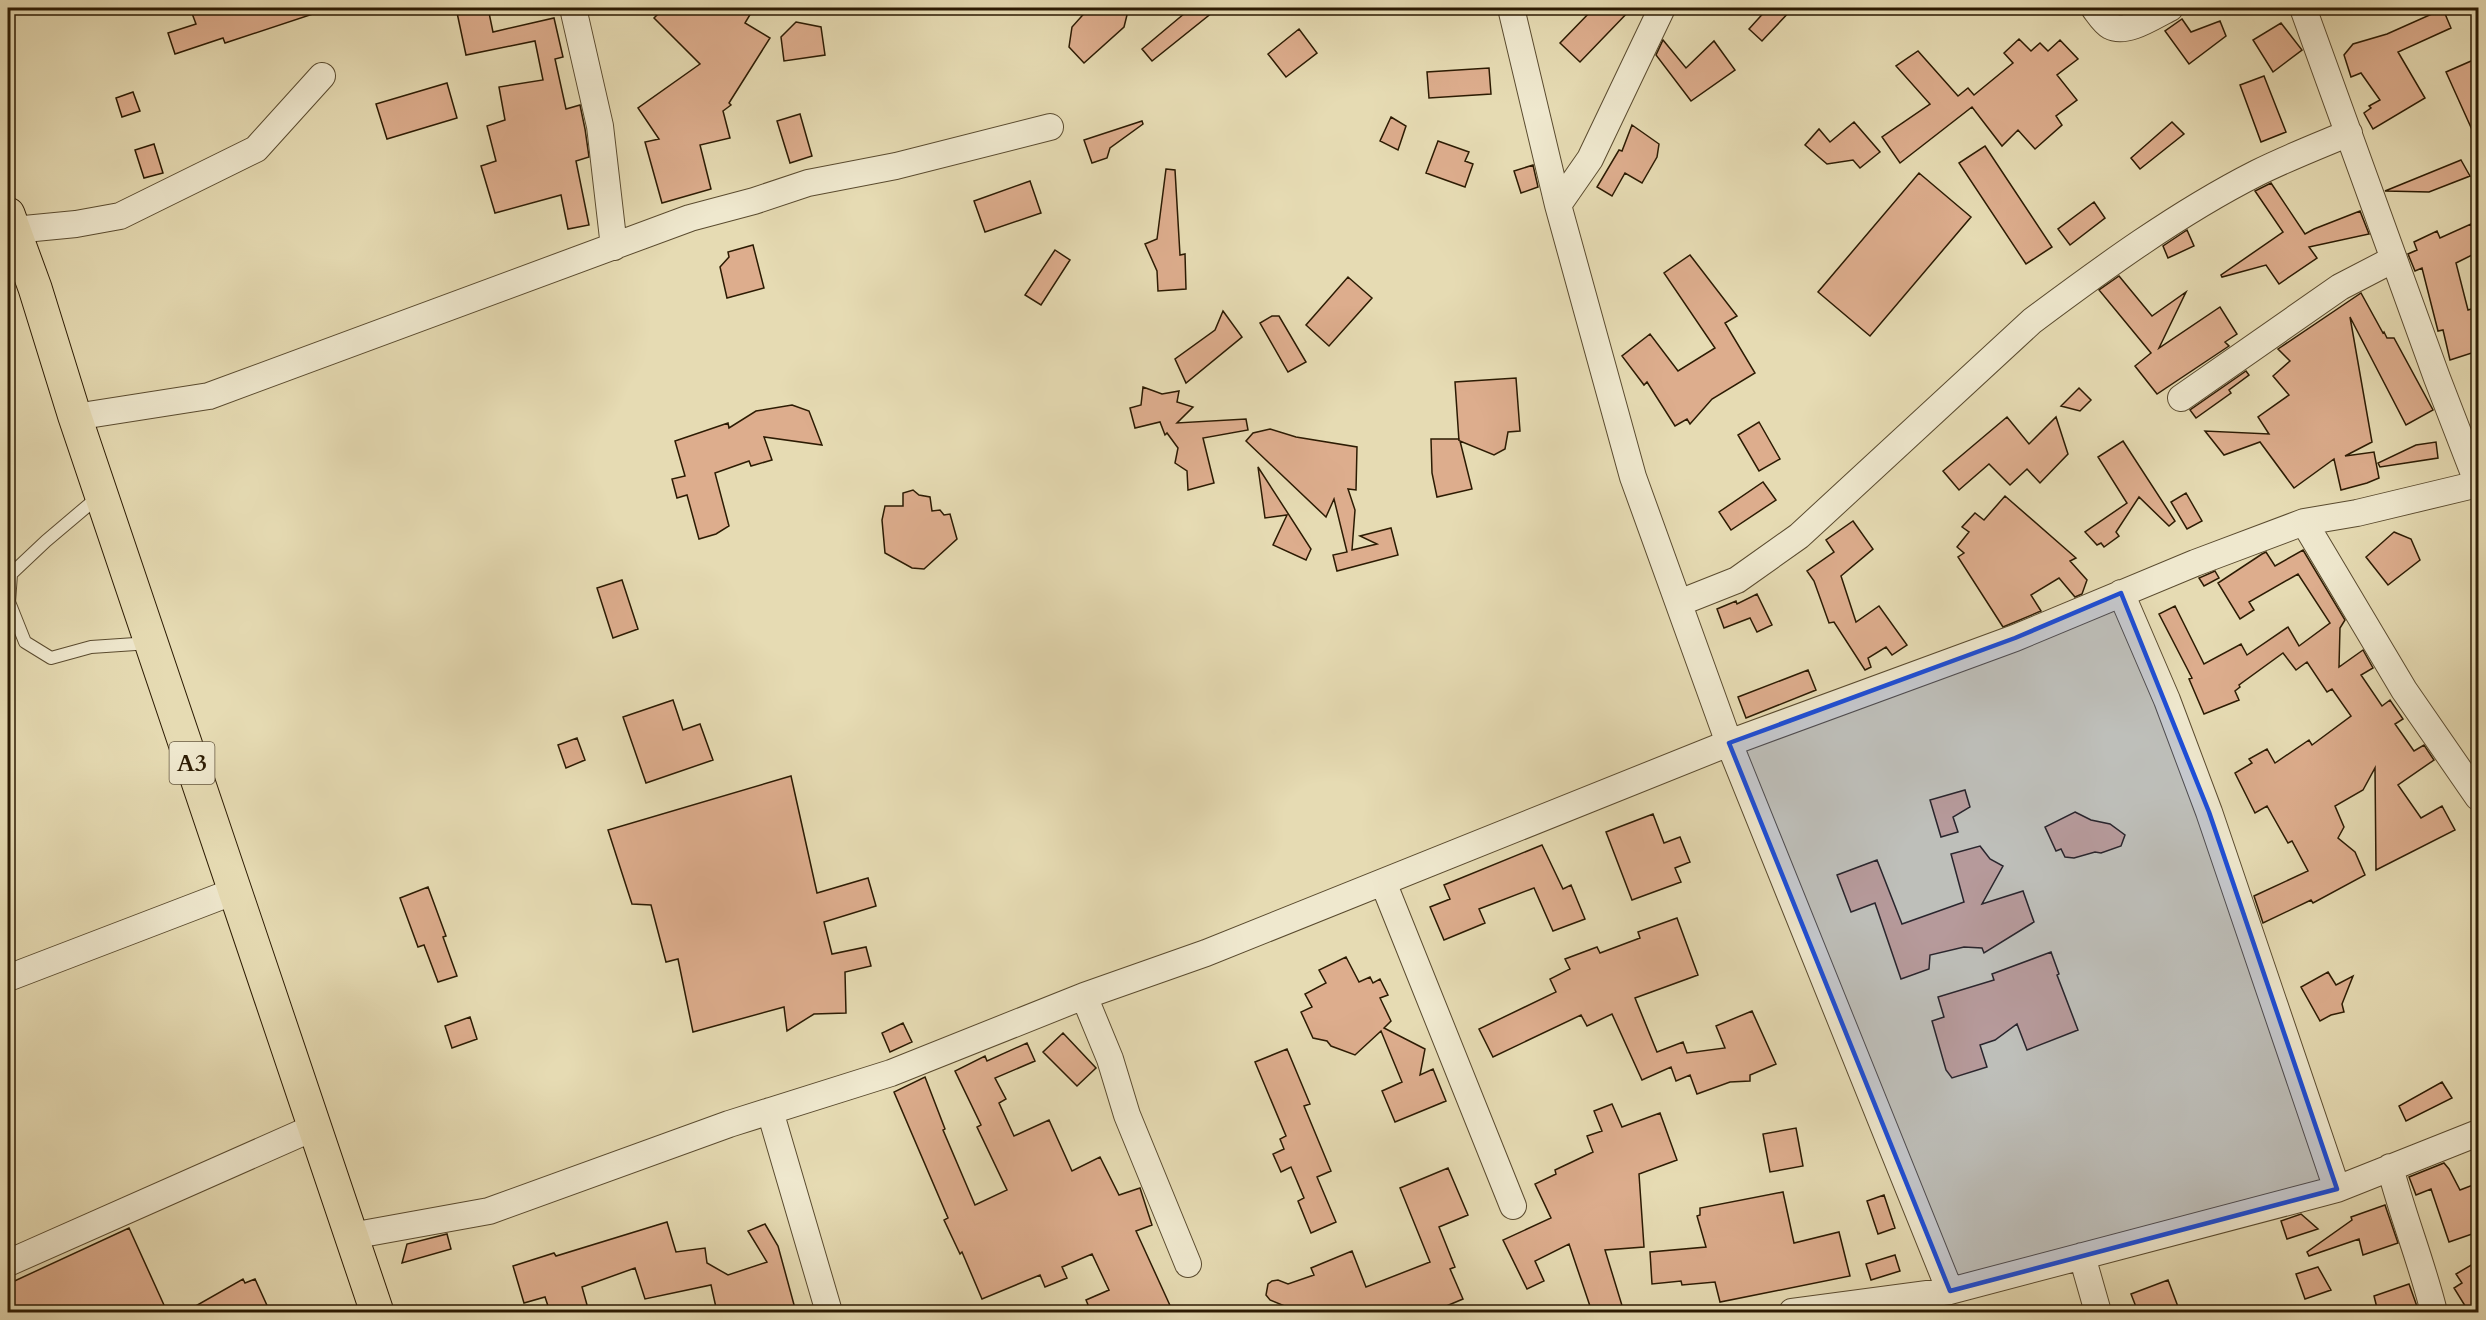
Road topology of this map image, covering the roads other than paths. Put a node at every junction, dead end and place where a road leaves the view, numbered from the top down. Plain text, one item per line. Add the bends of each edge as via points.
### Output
1 (573, 8) edge
2 (1510, 8) edge
3 (1662, 8) edge
4 (2094, 8) edge
5 (2170, 8) edge
6 (2302, 8) edge
7 (322, 76) dead end
8 (1050, 127) dead end
9 (2349, 133) junction
10 (1558, 205) junction
11 (10, 233) edge
12 (614, 247) junction
13 (2394, 259) junction
14 (2181, 398) dead end
15 (75, 417) junction
16 (2478, 484) edge
17 (101, 494) junction
18 (2304, 522) junction
19 (2121, 594) junction
20 (1679, 603) junction
21 (152, 643) junction
22 (1729, 743) junction
23 (2478, 797) edge
24 (1383, 882) junction
25 (235, 891) junction
26 (8, 978) edge
27 (1084, 996) junction
28 (770, 1111) junction
29 (315, 1127) junction
30 (2478, 1133) edge
31 (2390, 1167) junction
32 (2337, 1189) junction
33 (1513, 1206) dead end
34 (351, 1236) junction
35 (2082, 1257) junction
36 (8, 1263) edge
37 (1188, 1264) dead end
38 (1950, 1291) junction
39 (377, 1312) edge
40 (829, 1312) edge
41 (1792, 1312) edge
42 (2098, 1312) edge
43 (2434, 1312) edge

1 - 12 street via 600,126
2 - 10 street
3 - 10 street via 1590,159
4 - 5 street via 2108,26 2116,28 2128,28
6 - 9 street
7 - 11 street via 256,149 120,216
8 - 12 street via 896,166 808,183 690,218
9 - 13 street
9 - 20 street via 2257,173 2176,221 2061,300 2032,321 1799,536 1737,580
10 - 20 street via 1634,477
11 - 15 highway, A3 via 34,288
12 - 15 street via 209,396
13 - 14 street via 2340,286
13 - 16 street
15 - 17 highway, A3
16 - 18 street
17 - 21 highway, A3
17 - 21 lane via 11,574 9,602 25,642 51,658 91,647
18 - 19 street
18 - 23 street via 2403,690
19 - 22 street via 2015,638
19 - 32 street via 2209,812
20 - 22 street
21 - 25 highway, A3
22 - 24 street
22 - 38 street
24 - 27 street
24 - 33 street
25 - 26 street
25 - 29 highway, A3
27 - 28 street via 891,1073
27 - 37 street
28 - 34 street via 489,1211
28 - 40 street
29 - 34 highway, A3
29 - 36 street
30 - 31 street
31 - 32 street
31 - 43 street
32 - 35 street
34 - 39 highway, A3
35 - 38 street
35 - 42 street
38 - 41 street

